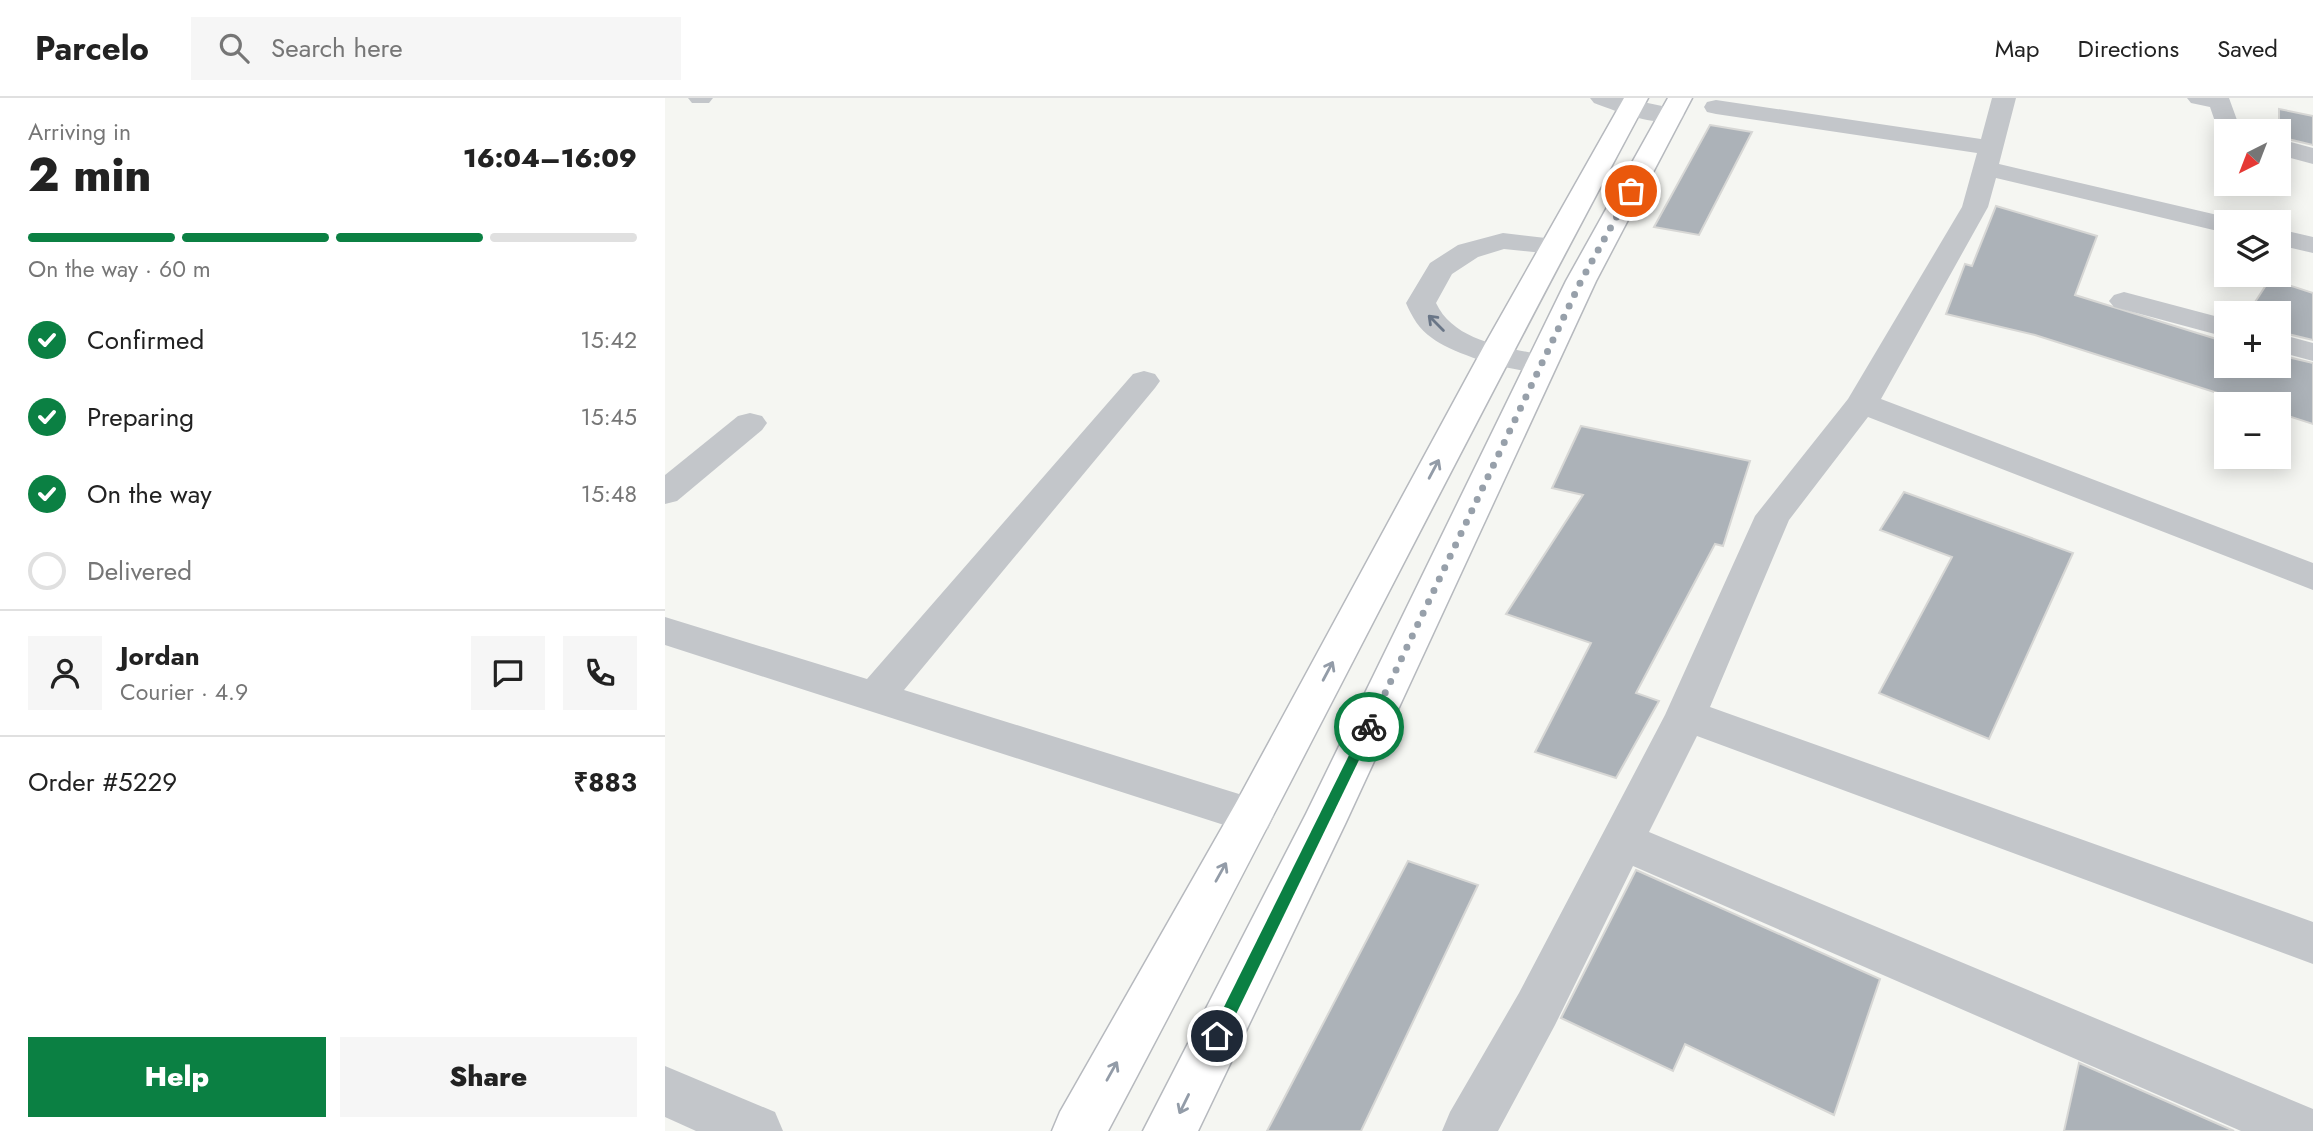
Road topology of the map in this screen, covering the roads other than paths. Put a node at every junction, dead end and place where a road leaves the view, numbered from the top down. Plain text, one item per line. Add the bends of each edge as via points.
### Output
1 (2004, 98) edge
2 (2199, 98) edge
3 (1622, 101) edge
4 (1689, 107) edge
5 (2225, 119) edge
6 (2291, 150) edge
7 (2313, 156) edge
8 (1988, 158) junction
9 (2214, 222) edge
10 (2291, 240) edge
11 (2313, 245) edge
12 (1553, 246) junction
13 (2124, 300) dead end
14 (2214, 325) edge
15 (2291, 346) edge
16 (2313, 352) edge
17 (1496, 353) junction
18 (1541, 364) junction
19 (1144, 380) dead end
20 (1862, 403) junction
21 (750, 423) dead end
22 (665, 493) edge
23 (2313, 577) edge
24 (665, 631) edge
25 (875, 697) junction
26 (1686, 715) junction
27 (1251, 816) junction
28 (1622, 841) junction
29 (2313, 943) edge
30 (665, 1091) edge
31 (756, 1131) edge
32 (1079, 1131) edge
33 (1170, 1131) edge
34 (1469, 1131) edge
35 (2303, 1131) edge

1 - 8 street
2 - 5 street via 2220,102
3 - 4 street
3 - 12 main road
4 - 8 street
4 - 18 main road via 1581,281
6 - 7 street
8 - 9 street
8 - 20 street via 1975,207
10 - 11 street
12 - 17 main road
17 -> 12 street via 1452,337 1431,322 1421,303 1440,269 1468,251 1503,242
13 - 14 street
15 - 16 street
17 - 18 street
27 -> 17 main road
18 -> 33 main road via 1324,822
19 - 25 street
20 - 23 street
20 - 26 street via 1773,516
21 - 22 street
24 - 25 street
25 - 27 street
26 - 28 street
26 - 29 street
32 -> 27 main road
28 - 34 street
28 - 35 street
30 - 31 street

